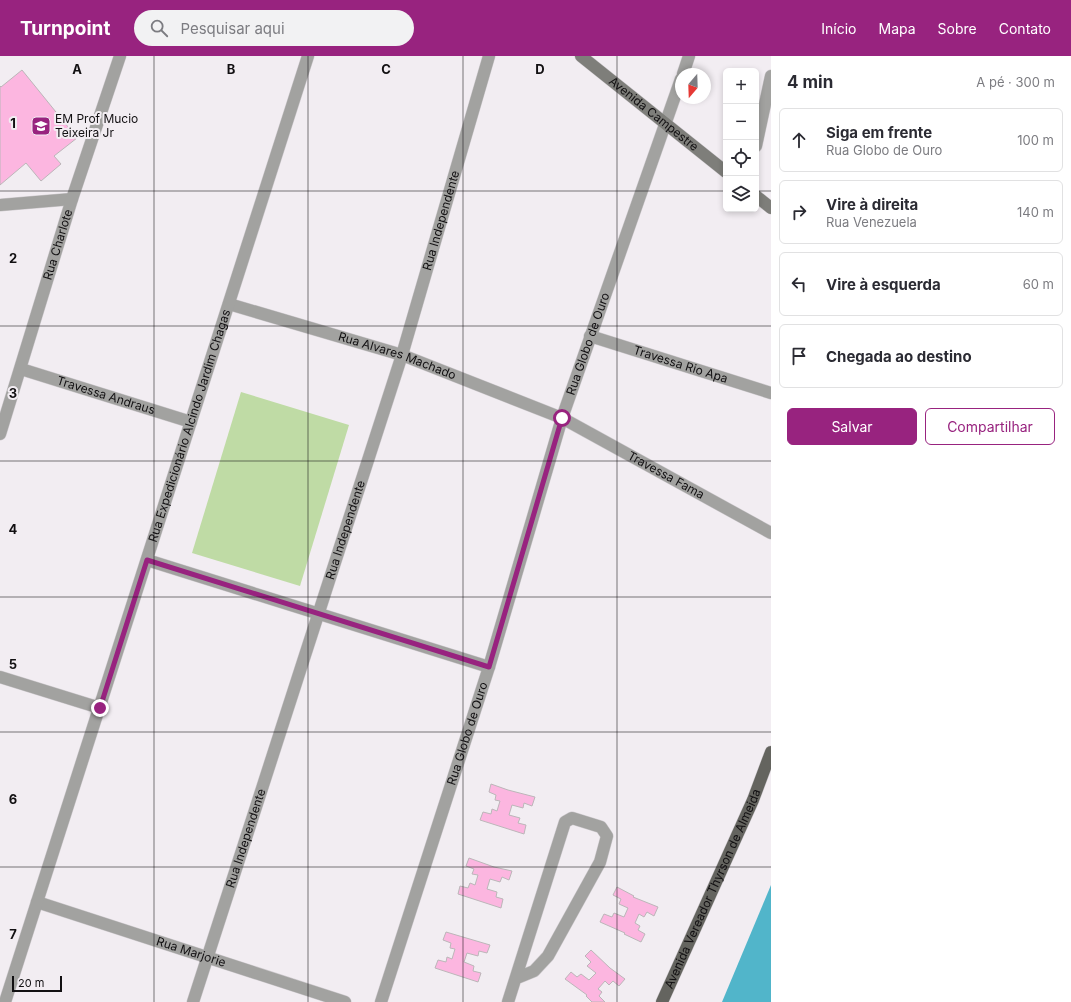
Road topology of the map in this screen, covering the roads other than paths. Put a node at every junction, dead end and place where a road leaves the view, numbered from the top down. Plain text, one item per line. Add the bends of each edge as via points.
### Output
1 (120, 56) edge
2 (308, 56) edge
3 (489, 56) edge
4 (581, 56) edge
5 (690, 56) edge
6 (685, 68) edge
7 (771, 76) edge
8 (675, 96) edge
9 (665, 123) junction
10 (757, 140) edge
11 (723, 170) edge
12 (759, 198) edge
13 (72, 199) junction
14 (0, 205) edge
15 (771, 208) edge
16 (229, 304) junction
17 (590, 336) junction
18 (402, 355) junction
19 (21, 369) junction
20 (771, 394) edge
21 (562, 418) junction
22 (191, 422) junction
23 (0, 434) edge
24 (771, 533) edge
25 (147, 560) junction
26 (319, 614) junction
27 (489, 667) junction
28 (0, 677) edge
29 (100, 708) junction
30 (771, 752) edge
31 (37, 902) junction
32 (208, 956) junction
33 (517, 978) junction
34 (5, 1002) edge
35 (194, 1002) edge
36 (345, 1002) edge
37 (381, 1002) edge
38 (508, 1002) edge
39 (662, 1002) edge

1 - 13 street, Rua Charlote
2 - 16 street, Rua Expedicionário Alcindo Jardim Chagas
3 - 18 street, Rua Independente
4 - 9 main road, Avenida Campestre
5 - 6 street
7 - 10 street
8 - 9 street, Rua Globo de Ouro
9 - 11 main road, Avenida Campestre
9 - 17 street, Rua Globo de Ouro
12 - 15 main road
13 - 14 street
13 - 19 street, Rua Charlote
16 - 18 street, Rua Alvares Machado
16 - 22 street, Rua Expedicionário Alcindo Jardim Chagas
17 - 20 street, Travessa Rio Apa
17 - 21 street, Rua Globo de Ouro
18 - 21 street, Rua Alvares Machado
18 - 26 street, Rua Independente
19 - 22 street, Travessa Andraus
19 - 23 street, Rua Charlote
21 - 24 street, Travessa Fama
21 - 27 street, Rua Globo de Ouro
22 - 25 street, Rua Expedicionário Alcindo Jardim Chagas
25 - 26 street
25 - 29 street, Rua Expedicionário Alcindo Jardim Chagas
26 - 27 street
26 - 32 street, Rua Independente
27 - 37 street, Rua Globo de Ouro
28 - 29 street
29 - 31 street, Rua Expedicionário Alcindo Jardim Chagas
30 - 39 main road, Avenida Vereador Thyrson de Almeida via 753,800
31 - 32 street, Rua Marjorie
31 - 34 street, Rua Expedicionário Alcindo Jardim Chagas
32 - 35 street, Rua Independente
32 - 36 street, Rua Marjorie
33 - 33 street via 534,971 548,956 600,862 607,836 601,827 572,818 566,822
33 - 38 street

